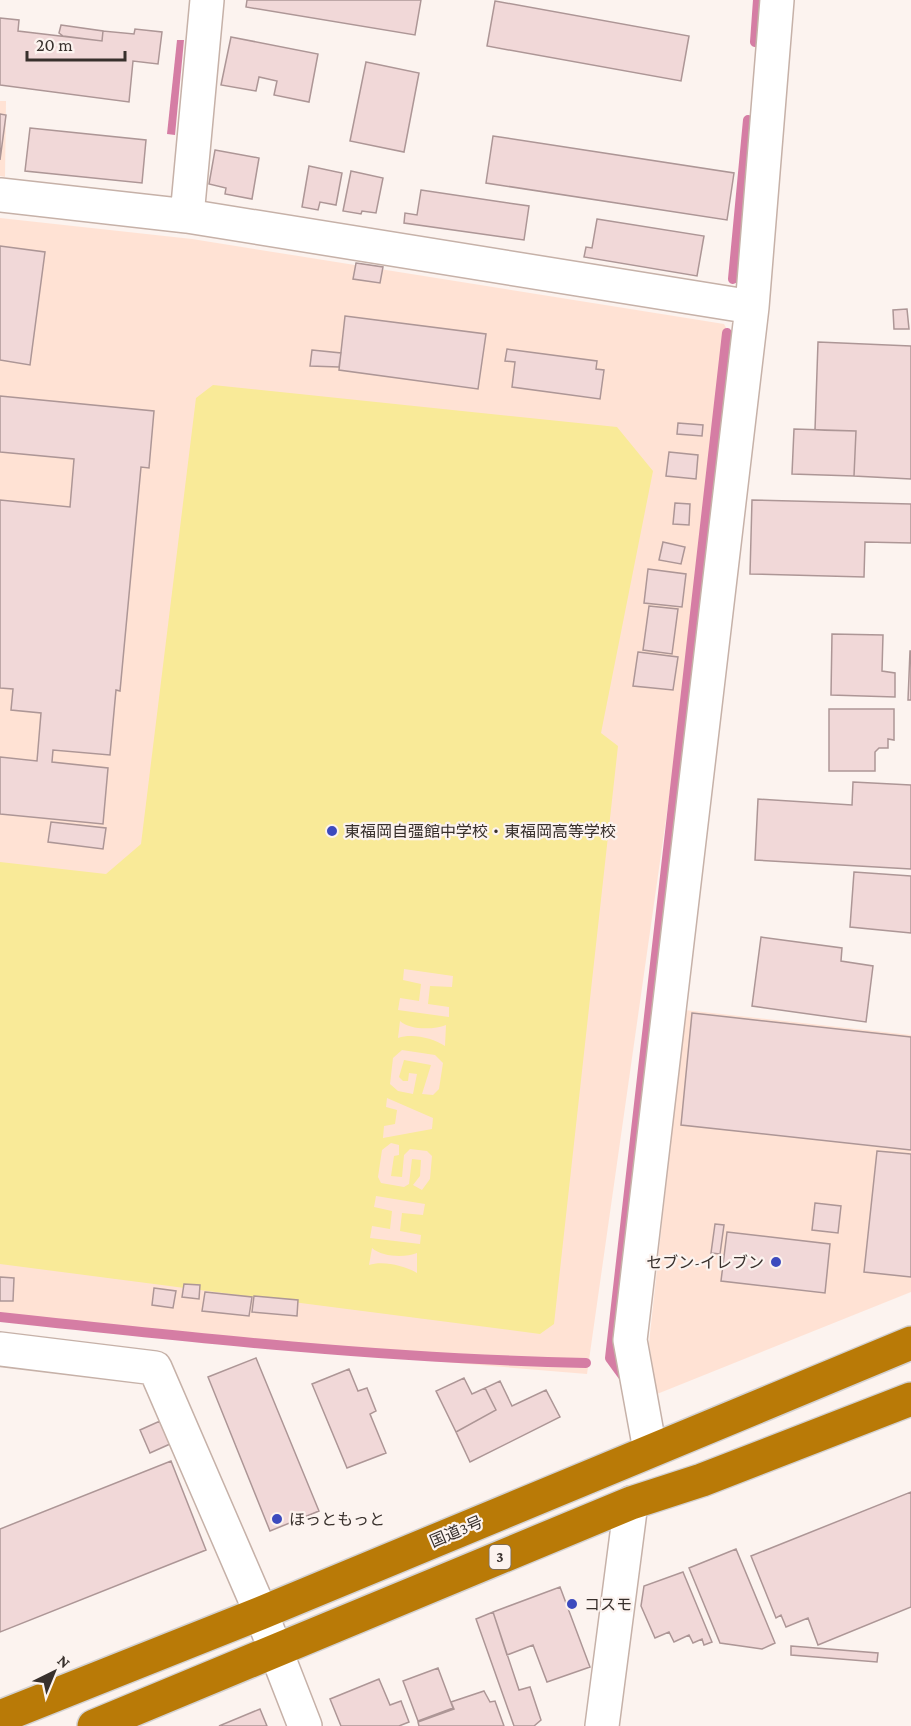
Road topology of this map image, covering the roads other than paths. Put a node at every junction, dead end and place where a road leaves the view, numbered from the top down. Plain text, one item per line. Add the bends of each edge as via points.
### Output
1 (207, 0) edge
2 (777, 0) edge
3 (0, 195) edge
4 (187, 216) junction
5 (752, 307) junction
6 (911, 1343) edge
7 (0, 1349) edge
8 (911, 1399) edge
9 (911, 1421) edge
10 (650, 1450) junction
11 (702, 1480) junction
12 (630, 1503) junction
13 (261, 1612) junction
14 (276, 1651) junction
15 (0, 1716) edge
16 (94, 1726) edge
17 (305, 1726) edge
18 (602, 1726) edge

1 - 4 street
2 - 5 street
3 - 4 street
4 - 5 street
5 - 10 street via 630,1340
6 - 10 highway, 国道3号
7 - 13 street via 155,1368
8 - 11 highway, 3
9 - 11 highway via 835,1448
10 - 13 highway, 国道3号
11 - 12 highway, 3
12 - 14 highway, 3
12 - 18 street
13 - 14 street
13 - 15 highway, 国道3号
14 - 16 highway, 3
14 - 17 street

